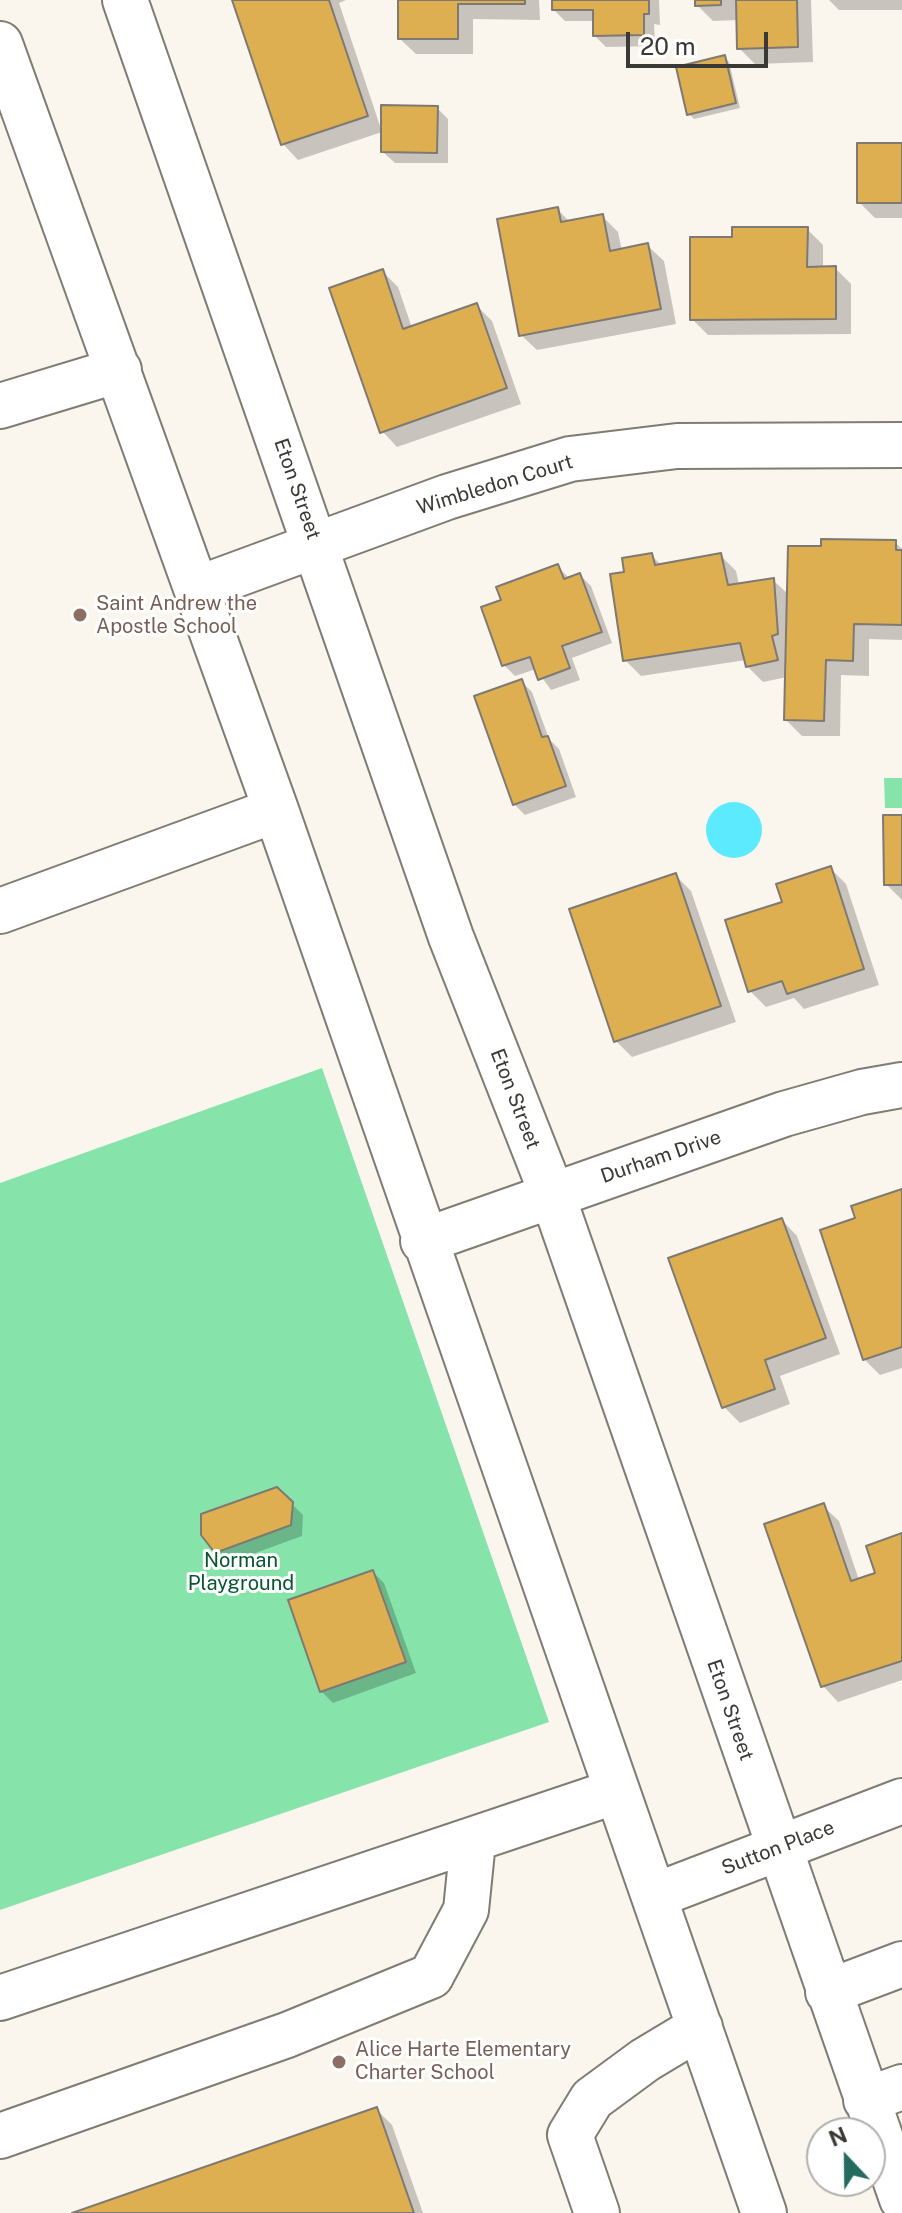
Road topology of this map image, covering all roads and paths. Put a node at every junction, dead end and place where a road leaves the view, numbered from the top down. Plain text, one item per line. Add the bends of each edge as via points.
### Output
1 (125, 0) edge
2 (0, 44) edge
3 (119, 370) junction
4 (0, 406) edge
5 (902, 445) edge
6 (317, 545) junction
7 (197, 589) junction
8 (276, 810) junction
9 (0, 911) edge
10 (902, 1085) edge
11 (552, 1194) junction
12 (423, 1241) junction
13 (614, 1792) junction
14 (902, 1801) edge
15 (473, 1841) junction
16 (777, 1847) junction
17 (654, 1896) junction
18 (902, 1964) edge
19 (828, 1992) junction
20 (0, 1998) edge
21 (700, 2027) junction
22 (884, 2094) edge
23 (0, 2136) edge
24 (902, 2199) edge
25 (597, 2213) edge
26 (764, 2213) edge

1 - 6 street, Eton Street
2 - 3 street
3 - 4 street
3 - 7 street
5 - 6 street, Wimbledon Court via 677,446 570,459
6 - 7 street, Wimbledon Court
6 - 11 street, Eton Street via 451,937
7 - 8 street
8 - 9 street
8 - 12 street
10 - 11 street, Durham Drive via 784,1114
11 - 12 street, Durham Drive
11 - 16 street, Eton Street
12 - 13 street
13 - 15 street
13 - 17 street
14 - 16 street, Sutton Place
15 - 20 street
15 - 23 street via 466,1910 431,1976 287,2035
16 - 17 street, Sutton Place
16 - 19 street, Eton Street
17 - 21 street
18 - 19 street
19 - 22 street, Eton Street
21 - 25 street via 592,2099 570,2135
21 - 26 street
22 - 24 street, Eton Street

